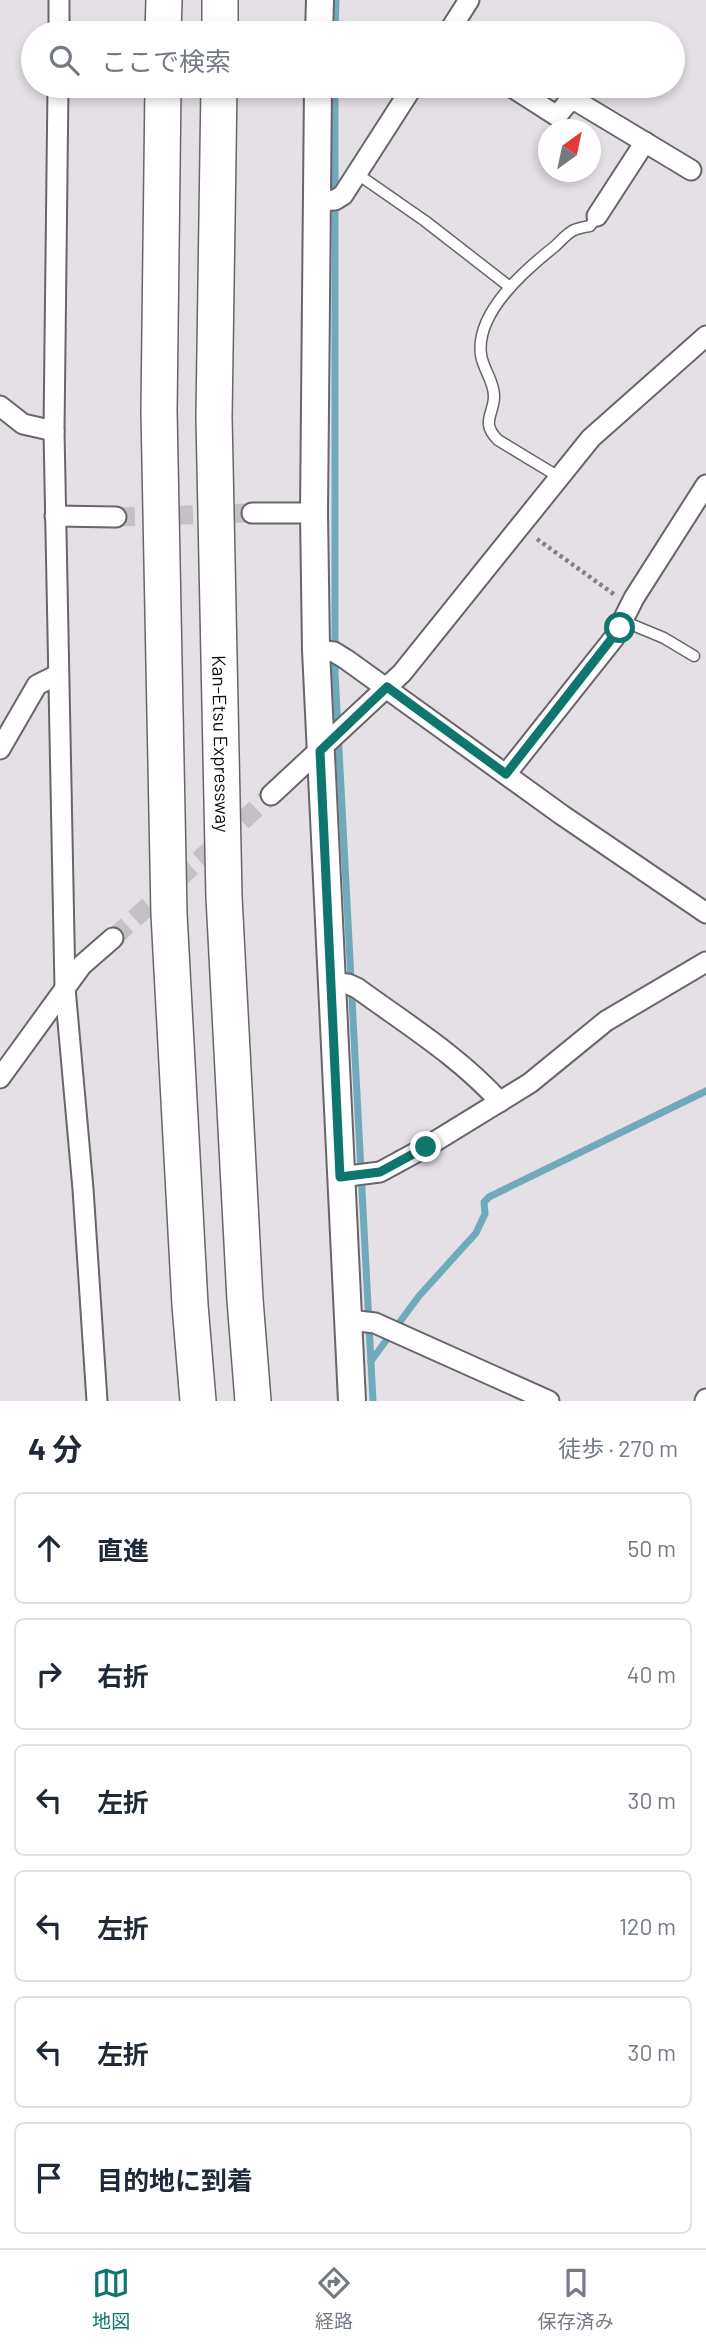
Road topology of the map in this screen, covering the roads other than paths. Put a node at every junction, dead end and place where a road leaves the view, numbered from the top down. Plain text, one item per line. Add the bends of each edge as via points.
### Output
1 (59, 0) edge
2 (164, 0) edge
3 (220, 0) edge
4 (320, 0) edge
5 (469, 0) edge
6 (59, 21) edge
7 (163, 21) edge
8 (220, 21) edge
9 (319, 21) edge
10 (456, 21) edge
11 (58, 98) edge
12 (163, 98) edge
13 (219, 98) edge
14 (318, 98) edge
15 (406, 98) edge
16 (529, 98) edge
17 (645, 142) junction
18 (691, 170) dead end
19 (356, 173) junction
20 (316, 201) junction
21 (597, 216) joint
22 (510, 286) junction
23 (706, 336) edge
24 (0, 406) edge
25 (54, 432) junction
26 (559, 477) junction
27 (706, 485) edge
28 (252, 513) tunnel mouth
29 (314, 513) junction
30 (55, 516) junction
31 (116, 517) tunnel mouth
32 (627, 613) junction
33 (316, 650) junction
34 (694, 656) dead end
35 (57, 676) junction
36 (387, 687) junction
37 (0, 749) edge
38 (320, 751) junction
39 (506, 774) junction
40 (271, 795) tunnel mouth
41 (706, 913) edge
42 (113, 938) tunnel mouth
43 (706, 962) edge
44 (332, 983) junction
45 (65, 988) junction
46 (0, 1077) edge
47 (500, 1102) junction
48 (340, 1177) junction
49 (346, 1322) junction
50 (97, 1401) edge
51 (198, 1401) edge
52 (253, 1401) edge
53 (352, 1401) edge
54 (549, 1401) edge

1 - 6 street
2 - 7 highway
3 - 8 highway
4 - 9 street
5 - 10 street
11 - 25 street
12 - 51 highway via 159,411 169,914
13 - 52 highway, Kan-Etsu Expressway via 214,417 224,897
14 - 20 street
15 - 19 street
16 - 17 street via 557,116 569,102 578,102
17 - 18 street
17 - 21 street
19 - 20 street via 343,195
19 - 22 lane
20 - 29 street
21 - 22 lane via 590,226 574,230
22 - 26 lane via 486,324 482,341 481,354 494,396 489,427 498,440
23 - 26 street via 613,416
24 - 25 street via 23,424
25 - 30 street
26 - 36 street
27 - 32 street
28 - 29 street
29 - 33 street
30 - 31 street
30 - 35 street
32 - 34 lane
32 - 39 street via 614,638
33 - 36 street via 338,654
33 - 38 street
35 - 37 street via 37,685
35 - 45 street
36 - 38 street
36 - 39 street
38 - 40 street
38 - 44 street
39 - 41 street
42 - 45 street via 82,965
43 - 47 street via 606,1021
44 - 47 street via 357,988 432,1042
44 - 48 street
45 - 46 street
45 - 50 street
47 - 48 street via 380,1172
48 - 49 street
49 - 53 street
49 - 54 street via 375,1323

